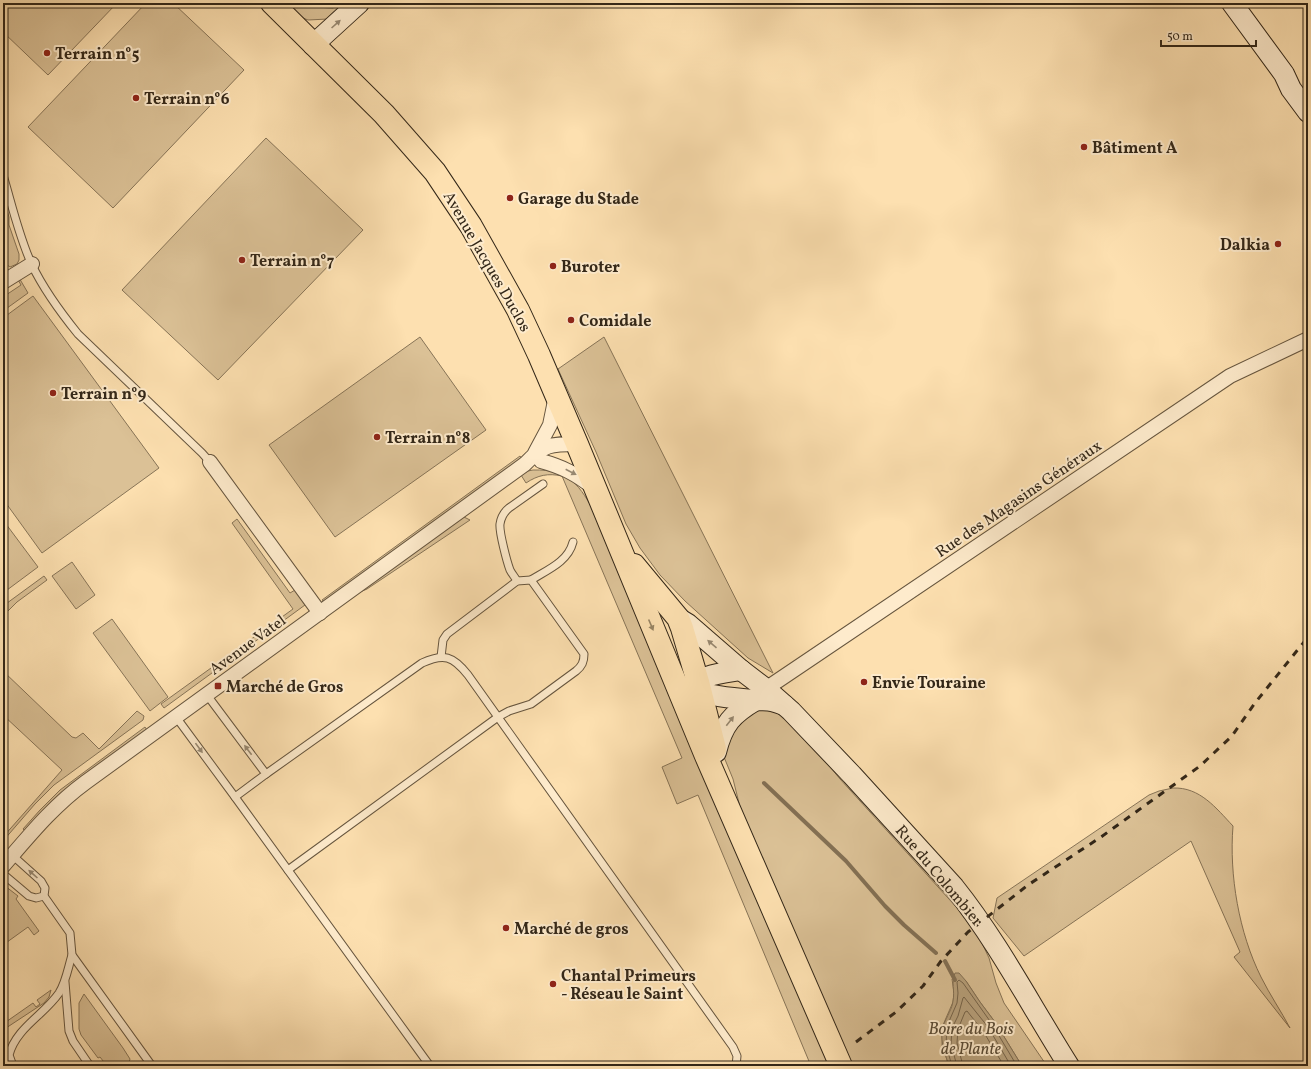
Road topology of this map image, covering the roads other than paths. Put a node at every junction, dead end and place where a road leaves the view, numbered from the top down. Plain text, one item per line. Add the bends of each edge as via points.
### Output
1 (272, 3) edge
2 (359, 3) edge
3 (1232, 3) edge
4 (313, 45) junction
5 (1284, 74) junction
6 (1308, 100) edge
7 (1308, 112) edge
8 (3, 175) edge
9 (32, 264) junction
10 (3, 282) edge
11 (1308, 339) edge
12 (556, 395) junction
13 (577, 444) junction
14 (538, 457) junction
15 (210, 462) joint
16 (543, 484) dead end
17 (596, 490) junction
18 (573, 542) dead end
19 (620, 546) junction
20 (531, 580) junction
21 (517, 581) junction
22 (320, 613) junction
23 (678, 618) junction
24 (441, 657) junction
25 (741, 670) junction
26 (690, 689) junction
27 (762, 694) junction
28 (207, 695) junction
29 (176, 717) junction
30 (498, 717) junction
31 (716, 752) junction
32 (266, 774) junction
33 (235, 797) junction
34 (733, 817) junction
35 (12, 855) junction
36 (3, 866) edge
37 (288, 870) junction
38 (3, 874) edge
39 (44, 896) junction
40 (72, 955) junction
41 (65, 980) junction
42 (13, 1066) edge
43 (90, 1066) edge
44 (152, 1066) edge
45 (430, 1066) edge
46 (736, 1066) edge
47 (841, 1066) edge
48 (1069, 1066) edge

1 - 4 main road, Avenue Jacques Duclos
4 -> 2 main road
3 - 5 main road
4 - 12 main road, Avenue Jacques Duclos via 384,114 455,199 518,310
5 - 6 main road
5 - 7 main road via 1290,89
8 - 9 lane via 19,232
9 - 10 street
9 - 15 lane via 65,319 78,334
11 - 27 street, Rue des Magasins Généraux via 1230,376
12 - 13 main road, Avenue Jacques Duclos
12 - 14 street via 550,425
13 - 14 street, Avenue Vatel via 555,458
13 - 17 main road, Avenue Jacques Duclos
14 -> 17 street via 577,475
14 - 22 street, Avenue Vatel
15 - 22 street
16 - 21 lane via 504,512 501,518 500,525 508,563
17 - 19 main road, Avenue Jacques Duclos
18 - 20 lane via 562,560
19 - 23 main road
19 -> 26 main road via 636,589
20 - 21 lane
20 - 30 lane via 584,654 584,660 576,671 531,704
21 - 24 lane via 447,634 443,640
22 - 28 street, Avenue Vatel
25 -> 23 main road, Rue du Colombier
23 - 26 main road via 682,628
24 - 30 lane via 450,658 460,664
24 - 32 lane via 422,663
25 - 26 main road via 717,674
25 - 27 main road, Rue du Colombier
26 - 27 main road via 720,696
26 - 31 main road
26 - 34 main road via 706,756
31 -> 27 main road via 719,739 729,720
27 - 48 main road, Rue du Colombier via 791,711 969,905
28 - 29 street, Avenue Vatel
32 -> 28 lane
29 -> 33 lane
29 - 35 street, Avenue Vatel via 70,793
30 - 37 lane
30 - 46 lane via 733,1047 737,1056
31 - 34 main road
32 - 33 lane
33 - 37 lane
34 - 47 main road
35 - 36 street, Avenue Vatel
39 -> 35 lane via 41,881
37 - 45 lane
38 - 39 lane via 29,896
39 - 40 lane via 70,933
40 - 41 lane
40 - 44 lane
41 - 42 lane via 60,993 52,1003 15,1039 9,1055
41 - 43 lane via 69,1031 73,1042

